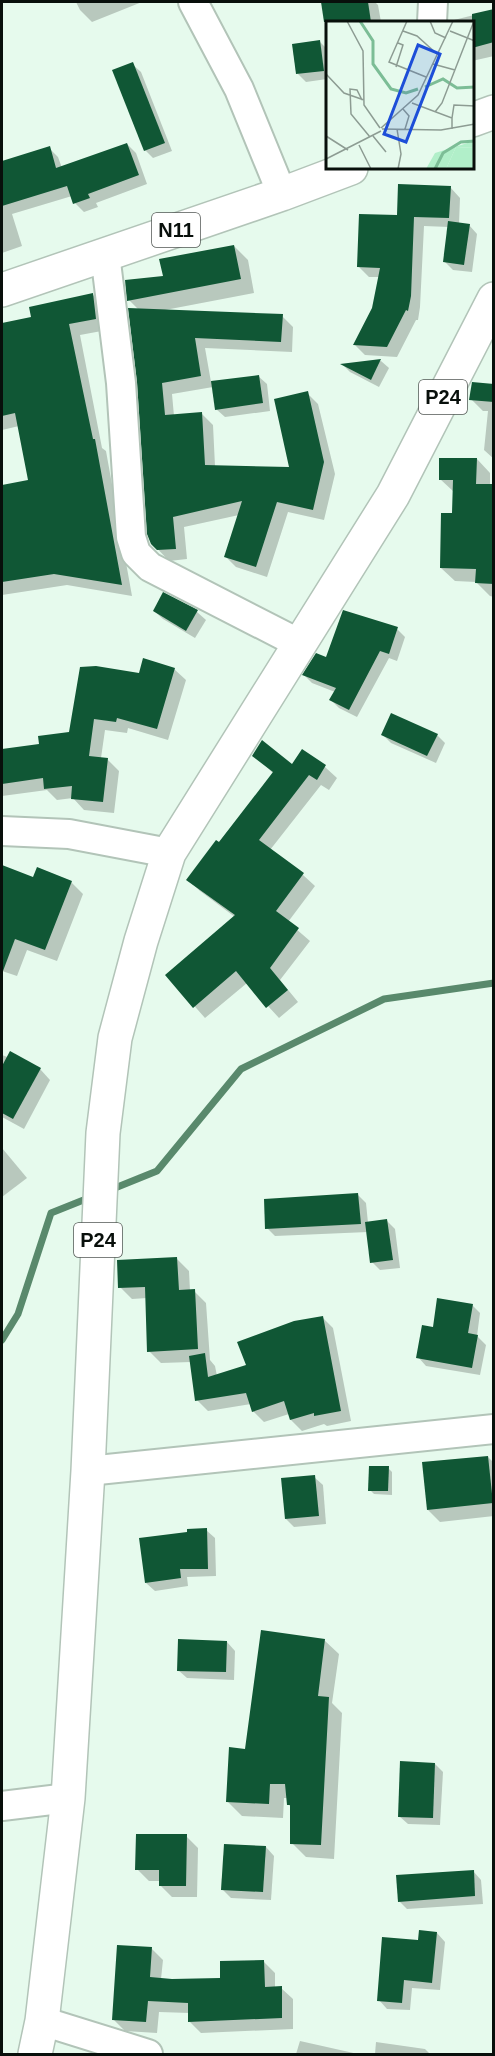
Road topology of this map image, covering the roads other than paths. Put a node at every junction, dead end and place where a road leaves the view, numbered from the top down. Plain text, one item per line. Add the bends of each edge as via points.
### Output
1 (193, 2) edge
2 (433, 2) edge
3 (432, 21) edge
4 (494, 112) edge
5 (474, 119) edge
6 (346, 170) edge
7 (282, 194) junction
8 (105, 254) junction
9 (2, 290) edge
10 (494, 299) edge
11 (300, 644) junction
12 (2, 831) edge
13 (169, 853) junction
14 (494, 1429) edge
15 (88, 1471) junction
16 (68, 1798) junction
17 (2, 1806) edge
18 (42, 2021) junction
19 (35, 2055) edge
20 (148, 2055) edge

1 - 7 street via 239,89
2 - 3 street
4 - 5 main road
6 - 7 main road, N11
7 - 8 main road, N11
8 - 9 main road, N11
8 - 11 street via 121,383 131,537 136,553 150,567
10 - 11 main road, P24 via 393,495
11 - 13 main road, P24
12 - 13 street via 69,834
13 - 15 main road, P24 via 141,941 114,1050 103,1133
14 - 15 street
15 - 16 main road, P24
16 - 17 street
16 - 18 main road, P24
18 - 19 main road, P24
18 - 20 street

